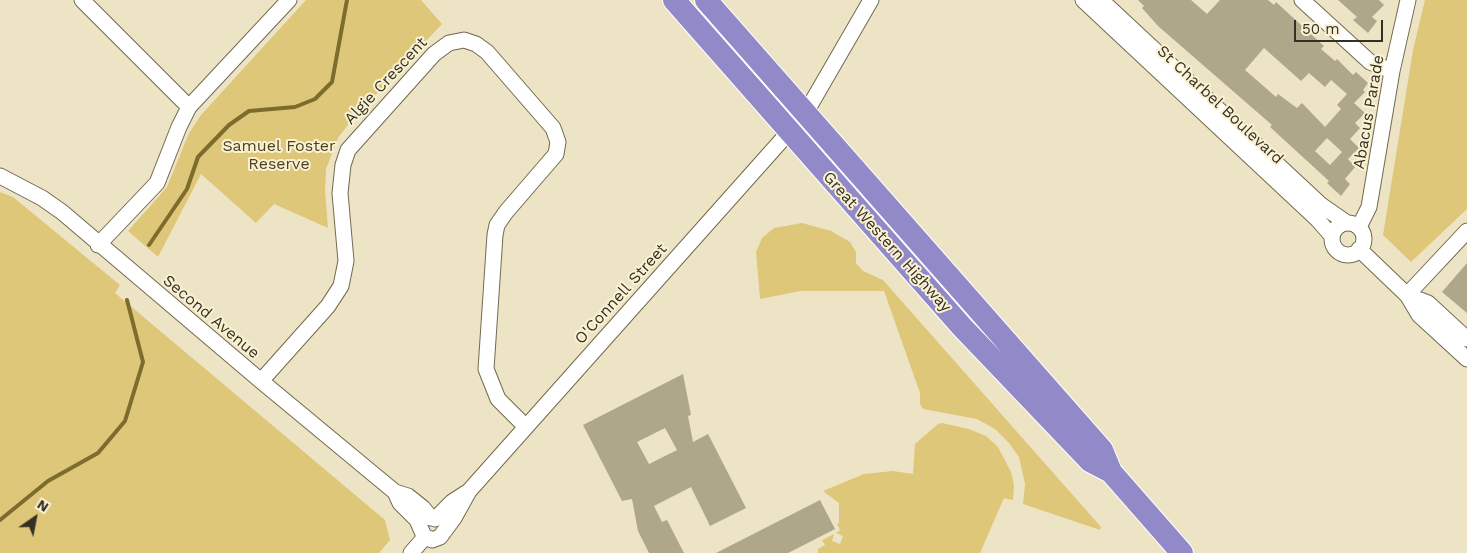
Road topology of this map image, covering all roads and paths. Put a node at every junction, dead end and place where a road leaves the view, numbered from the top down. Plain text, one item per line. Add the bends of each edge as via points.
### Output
1 (82, 0) edge
2 (289, 0) edge
3 (674, 0) edge
4 (706, 0) edge
5 (871, 0) edge
6 (1083, 0) edge
7 (1102, 0) edge
8 (1302, 0) edge
9 (1408, 0) edge
10 (1392, 71) junction
11 (189, 108) junction
12 (798, 122) junction
13 (0, 176) edge
14 (1353, 225) junction
15 (1467, 231) edge
16 (1332, 236) junction
17 (98, 245) junction
18 (1359, 250) junction
19 (1407, 295) junction
20 (1467, 339) edge
21 (1467, 359) edge
22 (261, 381) junction
23 (526, 427) junction
24 (469, 491) junction
25 (428, 526) junction
26 (442, 533) joint
27 (411, 553) edge
28 (1182, 553) edge

1 - 11 street
2 - 11 street
3 - 12 highway, Great Western Highway
4 - 12 highway, Great Western Highway
5 - 12 street, O'Connell Street
6 - 16 street, St Charbel Boulevard
7 - 14 street, St Charbel Boulevard via 1321,205
8 - 10 street via 1370,62
9 - 10 street, Abacus Parade
10 - 14 street, Abacus Parade via 1369,207
11 - 17 street via 157,183
12 - 23 street, O'Connell Street
12 - 28 highway, Great Western Highway via 962,327 1090,461 1110,472
13 - 17 street, Second Avenue via 52,205
14 - 16 street via 1338,226
14 - 18 street via 1364,236
15 - 19 street
16 - 18 street via 1334,246 1341,253 1351,254
17 - 22 street, Second Avenue
18 - 19 street
19 - 20 street via 1428,303
19 - 21 street via 1419,315
22 - 23 street, Algie Crescent via 342,286 346,269 340,193 342,165 348,150 434,54 449,43 464,40 487,52 553,128 558,142 556,154 506,212 495,235 486,369 498,398
22 - 25 street, Second Avenue via 395,492 408,496 423,508
23 - 24 street, O'Connell Street
24 - 25 street, O'Connell Street via 452,502
24 - 26 street, O'Connell Street via 462,507
25 - 26 street, Second Avenue via 442,525
25 - 27 street, O'Connell Street

